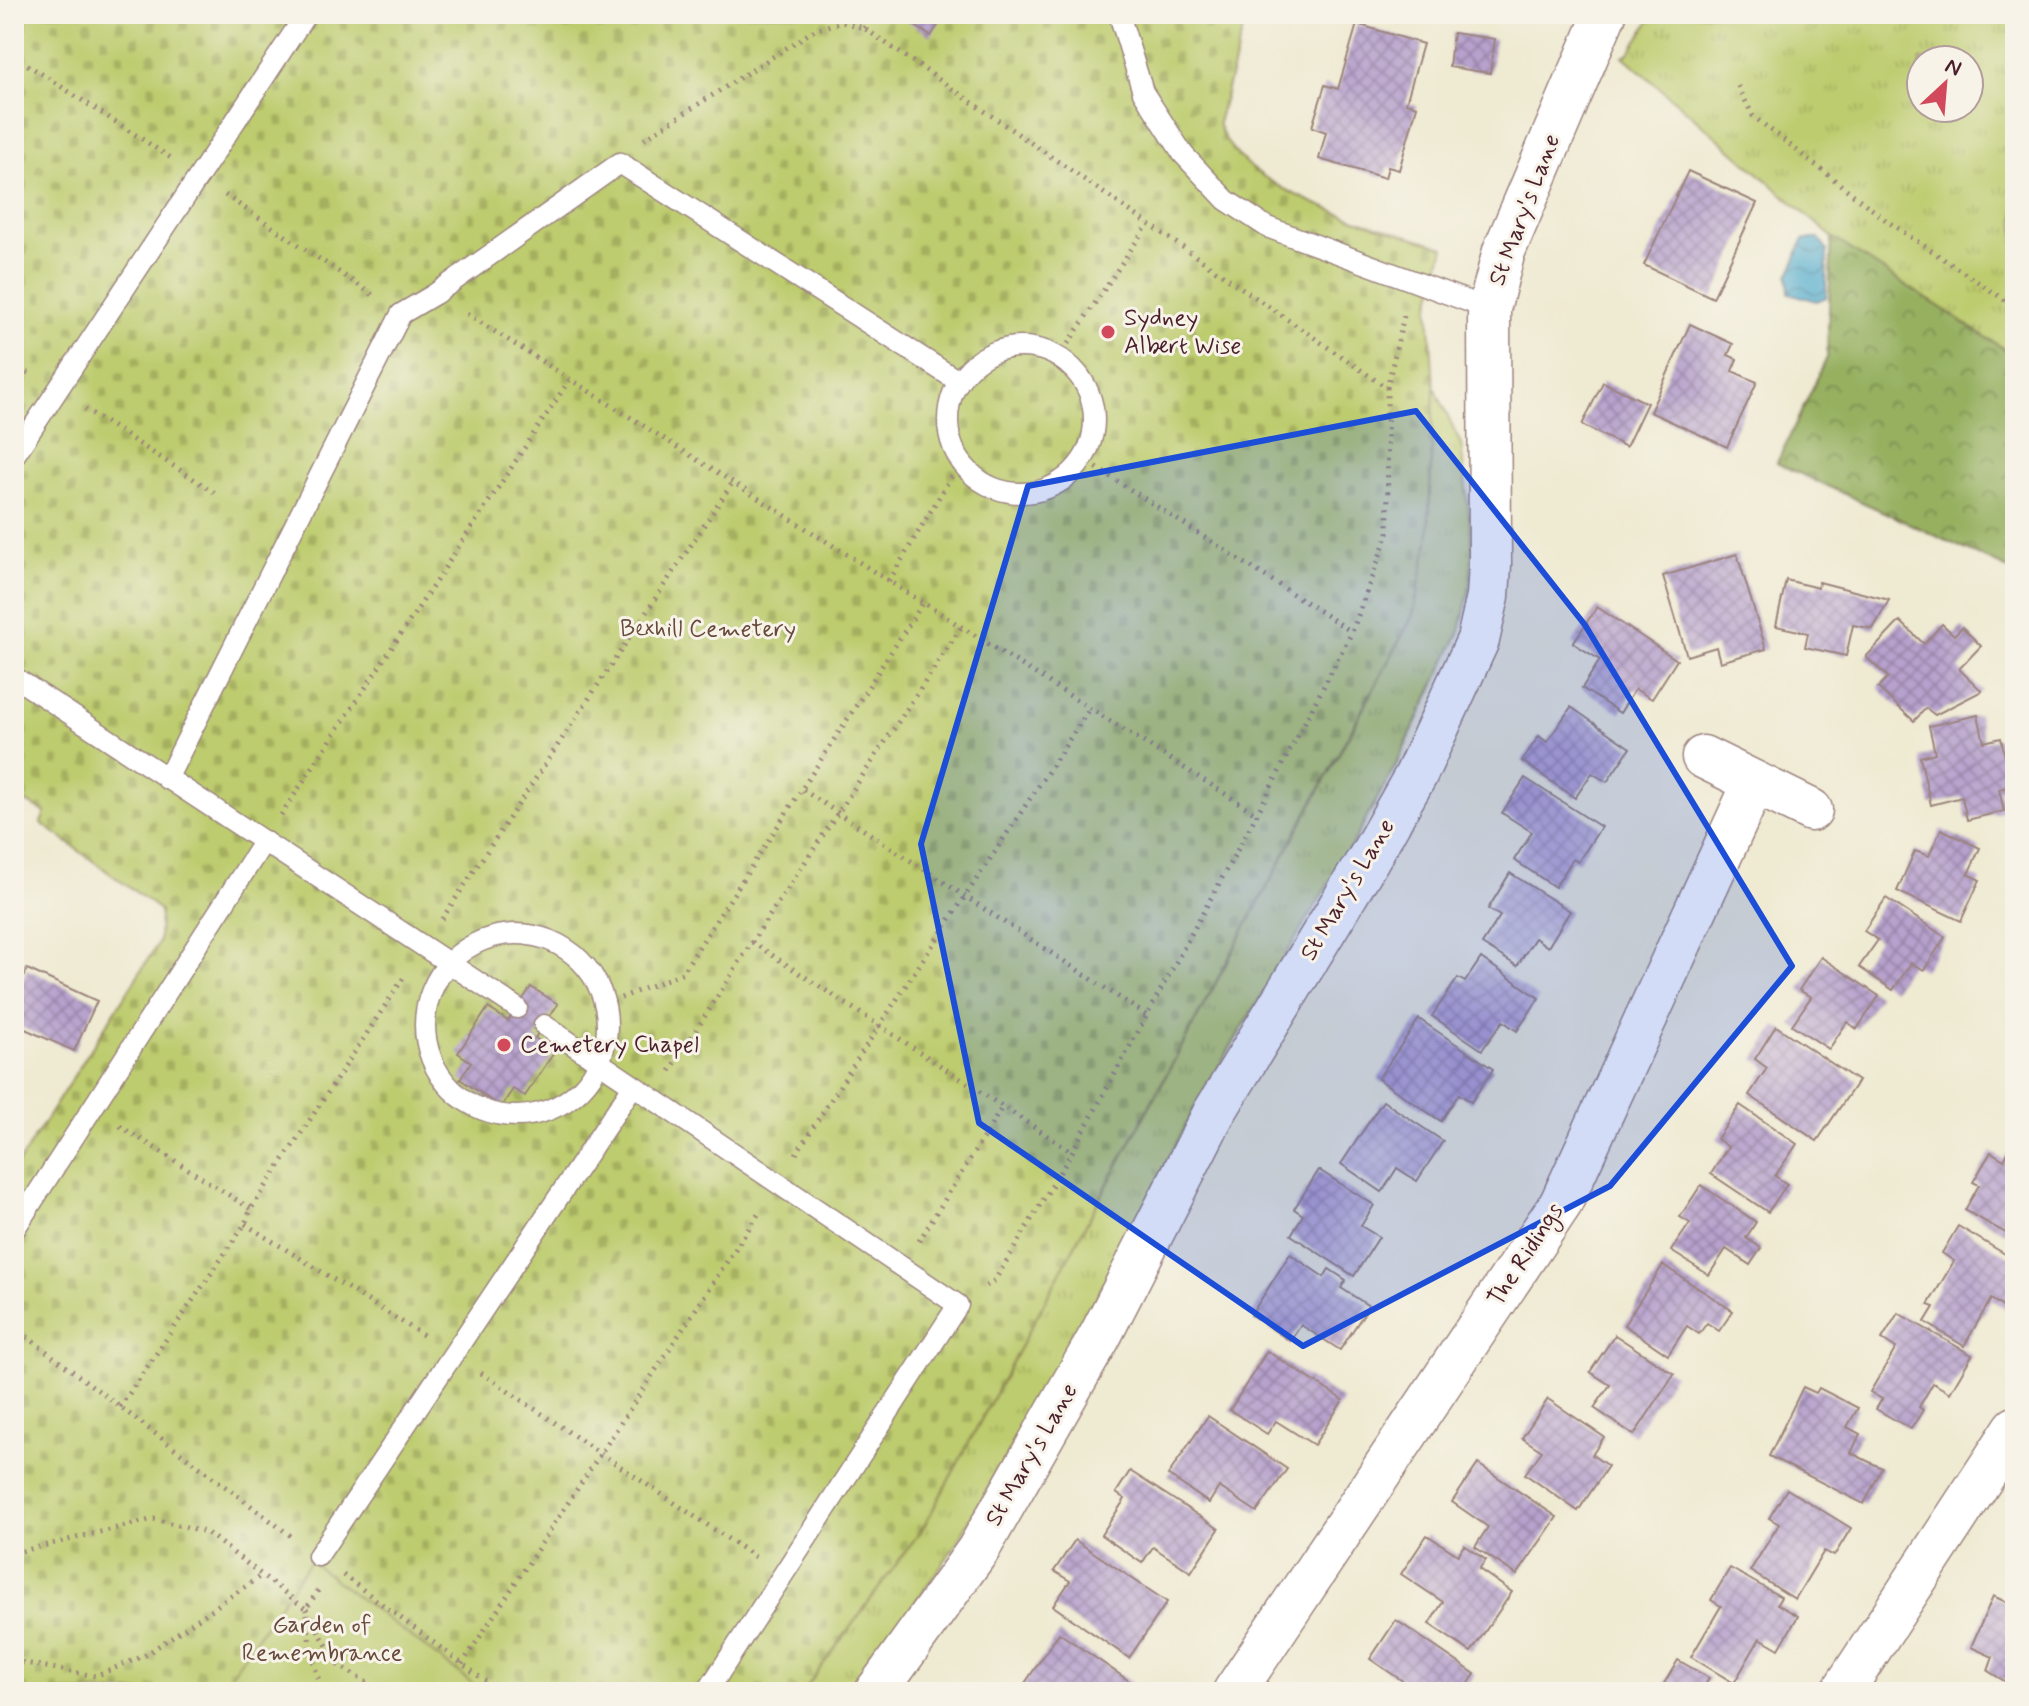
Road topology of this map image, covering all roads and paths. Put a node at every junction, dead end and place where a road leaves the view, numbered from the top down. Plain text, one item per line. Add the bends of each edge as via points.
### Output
1 (306, 14) edge
2 (554, 14) edge
3 (596, 14) edge
4 (873, 14) edge
5 (1119, 14) edge
6 (1605, 14) edge
7 (864, 28) junction
8 (1738, 86) dead end
9 (620, 163) junction
10 (1148, 224) junction
11 (1412, 281) junction
12 (435, 294) junction
13 (2015, 307) edge
14 (1489, 309) junction
15 (1059, 357) junction
16 (14, 363) edge
17 (570, 379) junction
18 (958, 381) junction
19 (1387, 388) junction
20 (56, 391) junction
21 (14, 456) edge
22 (1083, 459) junction
23 (960, 462) junction
24 (217, 494) dead end
25 (889, 581) junction
26 (923, 603) junction
27 (962, 626) junction
28 (1352, 632) junction
29 (14, 677) edge
30 (1703, 757) dead end
31 (167, 779) junction
32 (1754, 783) junction
33 (803, 790) junction
34 (1811, 810) dead end
35 (838, 812) junction
36 (1257, 814) junction
37 (264, 841) junction
38 (752, 942) junction
39 (448, 962) junction
40 (606, 1004) junction
41 (517, 1008) dead end
42 (1146, 1015) junction
43 (544, 1025) dead end
44 (601, 1064) junction
45 (633, 1086) junction
46 (652, 1099) junction
47 (1003, 1106) junction
48 (93, 1110) junction
49 (1072, 1152) junction
50 (251, 1209) dead end
51 (245, 1224) dead end
52 (14, 1230) edge
53 (903, 1267) junction
54 (958, 1305) junction
55 (14, 1327) edge
56 (453, 1354) junction
57 (2015, 1428) edge
58 (14, 1553) edge
59 (326, 1562) junction
60 (262, 1575) junction
61 (783, 1575) junction
62 (306, 1609) junction
63 (14, 1661) edge
64 (484, 1680) junction
65 (322, 1692) edge
66 (382, 1692) edge
67 (475, 1692) edge
68 (500, 1692) edge
69 (707, 1692) edge
70 (876, 1692) edge
71 (1234, 1692) edge
72 (1842, 1692) edge

1 - 20 lane
2 - 3 path
4 - 7 path
5 - 11 lane via 1143,92 1183,154 1226,200 1267,227
6 - 14 street, St Mary's Lane via 1504,251
7 - 9 path via 842,22 816,29 629,149
7 - 10 path
8 - 13 path via 1753,116 1765,126 1887,221
9 - 12 lane
9 - 18 lane
10 - 15 path
10 - 19 path
11 - 14 lane
11 - 19 path
12 - 17 path
12 - 31 lane via 401,314
14 - 70 street, St Mary's Lane via 1490,565 1478,640 1416,775 1214,1113 1100,1336 978,1550
15 - 18 lane via 1033,347 1004,348 978,360
15 - 22 lane via 1080,377 1092,402 1094,431
16 - 20 path
17 - 25 path
17 - 37 path
18 - 23 lane via 948,407 948,436
19 - 28 path via 1388,533
20 - 21 lane
20 - 24 path
22 - 23 lane via 1065,479 1038,491 1008,493 981,482
22 - 28 path
23 - 25 path
25 - 26 path
26 - 27 path
26 - 33 path
27 - 35 path
27 - 36 path
28 - 36 path
29 - 31 lane
30 - 32 street
31 - 37 lane
32 - 34 street
32 - 71 street, The Ridings via 1561,1203
33 - 35 path
33 - 40 path via 682,973
35 - 38 path
35 - 42 path
36 - 42 path
37 - 39 lane
37 - 48 lane
38 - 46 path
38 - 47 path
39 - 40 lane via 472,944 504,934 538,935 569,949 593,973
39 - 41 lane
39 - 44 lane via 428,999 425,1037 438,1073 464,1101 499,1115 537,1114 572,1098
40 - 44 lane via 608,1038
42 - 49 path
43 - 44 lane
44 - 45 lane
45 - 46 lane
45 - 56 lane
46 - 53 lane
47 - 49 path
47 - 53 path
48 - 50 path
48 - 52 lane
49 - 54 path via 995,1280
51 - 56 path
53 - 54 lane
54 - 61 lane
55 - 59 path
56 - 59 lane
56 - 61 path
57 - 72 street
58 - 60 path via 154,1519 206,1532
59 - 62 path
59 - 64 path
60 - 62 path
60 - 63 path via 144,1656 95,1676
61 - 69 lane
62 - 65 path
62 - 66 path via 338,1665
64 - 67 path
64 - 68 path

